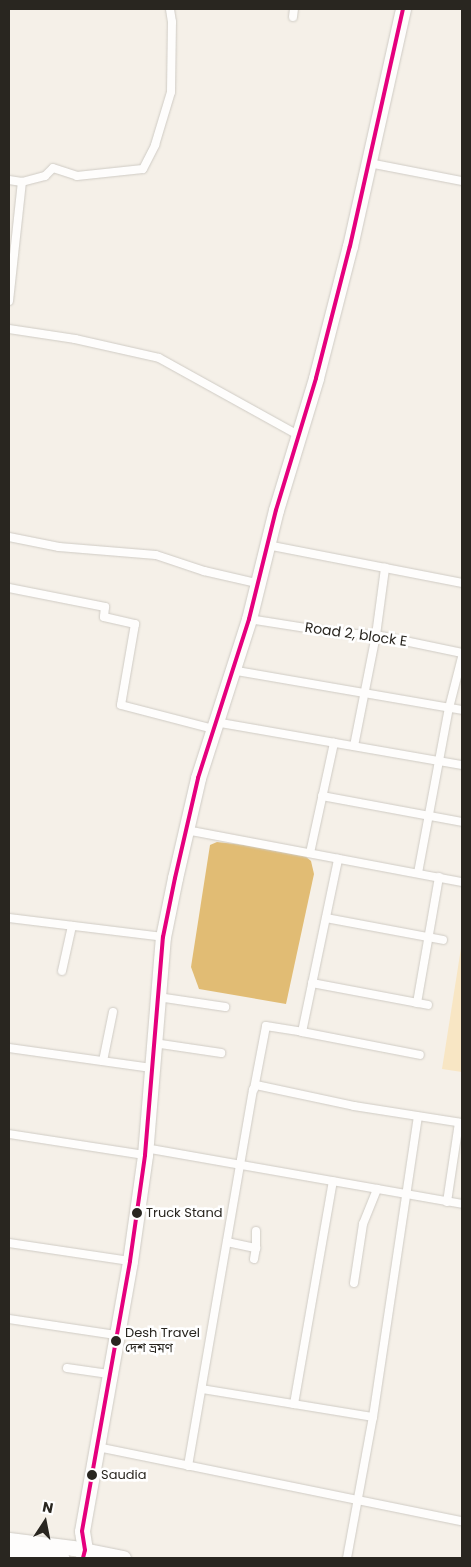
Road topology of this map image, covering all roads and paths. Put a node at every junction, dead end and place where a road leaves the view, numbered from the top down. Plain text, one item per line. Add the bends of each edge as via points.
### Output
1 (170, 9) edge
2 (403, 9) edge
3 (368, 163) junction
4 (9, 180) edge
5 (462, 181) edge
6 (22, 182) junction
7 (9, 301) edge
8 (9, 329) edge
9 (298, 435) junction
10 (9, 537) edge
11 (266, 545) junction
12 (385, 568) junction
13 (256, 582) junction
14 (462, 582) edge
15 (9, 588) edge
16 (249, 619) junction
17 (376, 635) junction
18 (462, 655) edge
19 (231, 670) junction
20 (363, 694) junction
21 (449, 708) junction
22 (462, 710) edge
23 (214, 725) junction
24 (334, 743) junction
25 (354, 746) junction
26 (440, 761) junction
27 (462, 764) edge
28 (322, 796) junction
29 (429, 816) junction
30 (462, 822) edge
31 (186, 830) junction
32 (310, 854) junction
33 (338, 858) junction
34 (418, 873) junction
35 (439, 877) junction
36 (462, 882) edge
37 (9, 918) edge
38 (326, 918) junction
39 (72, 926) junction
40 (428, 937) junction
41 (163, 938) junction
42 (443, 940) dead end
43 (62, 971) dead end
44 (312, 984) junction
45 (158, 997) junction
46 (418, 1003) junction
47 (428, 1005) dead end
48 (225, 1007) dead end
49 (113, 1012) dead end
50 (302, 1032) junction
51 (154, 1043) junction
52 (9, 1050) edge
53 (221, 1053) dead end
54 (420, 1055) dead end
55 (103, 1061) junction
56 (152, 1068) junction
57 (254, 1089) junction
58 (418, 1117) junction
59 (460, 1123) edge
60 (9, 1134) edge
61 (145, 1151) junction
62 (241, 1163) junction
63 (333, 1181) junction
64 (377, 1189) junction
65 (407, 1195) junction
66 (447, 1202) junction
67 (462, 1204) edge
68 (256, 1232) dead end
69 (227, 1242) junction
70 (9, 1243) edge
71 (256, 1248) junction
72 (254, 1258) dead end
73 (130, 1260) junction
74 (354, 1283) dead end
75 (9, 1319) edge
76 (116, 1335) junction
77 (67, 1368) dead end
78 (109, 1374) junction
79 (202, 1389) junction
80 (294, 1404) junction
81 (373, 1416) junction
82 (96, 1447) junction
83 (188, 1466) junction
84 (358, 1500) junction
85 (462, 1521) edge
86 (9, 1540) edge
87 (9, 1551) edge
88 (78, 1554) edge
89 (61, 1558) edge
90 (123, 1558) edge
91 (347, 1558) edge

1 - 6 street via 171,92 155,146 143,169 77,176 53,168 45,176
2 - 3 highway
3 - 5 street
3 - 9 highway via 348,255
4 - 6 street
6 - 7 street
8 - 9 street via 75,339 159,358
9 - 11 highway
10 - 13 street via 59,547 156,555 204,571
11 - 12 street
11 - 13 highway
12 - 14 street
12 - 17 street
13 - 16 highway
15 - 23 street via 105,607 104,617 135,624 121,705
16 - 17 street, Road 2, block E via 337,633
16 - 19 highway
17 - 18 street, Road 2, block E
17 - 20 street
18 - 21 street
19 - 20 street
19 - 23 highway
20 - 21 street
20 - 25 street
21 - 22 street
21 - 26 street
23 - 24 street
23 - 31 highway
24 - 25 street
24 - 28 street
25 - 26 street
26 - 27 street
26 - 29 street
28 - 29 street
28 - 32 street
29 - 30 street
29 - 34 street
31 - 32 street
31 - 41 highway
32 - 33 street
33 - 34 street
33 - 38 street
34 - 35 street
35 - 36 street
35 - 40 street
37 - 39 street
38 - 40 street
38 - 44 street
39 - 41 street
39 - 43 street
40 - 42 street
40 - 46 street
41 - 45 highway
44 - 46 street
44 - 50 street
45 - 48 street
45 - 51 highway
46 - 47 street
49 - 55 street
50 - 54 street
50 - 57 street via 266,1026
51 - 53 street
51 - 56 highway
52 - 55 street
55 - 56 street
56 - 61 highway
57 - 58 street via 256,1085 263,1085
57 - 62 street
58 - 59 street
58 - 65 street
59 - 66 street
60 - 61 street
61 - 62 street
61 - 73 highway
62 - 63 street
62 - 69 street
63 - 64 street
63 - 80 street
64 - 65 street
64 - 74 street via 363,1224
65 - 66 street
65 - 81 street
66 - 67 street
68 - 71 street
69 - 71 street
69 - 79 street
70 - 73 street
71 - 72 street
73 - 76 highway
75 - 76 street
76 - 78 highway
77 - 78 street
78 - 82 highway
79 - 80 street
79 - 83 street
80 - 81 street
81 - 84 street
82 - 83 street
82 - 88 highway
83 - 84 street
84 - 85 street
84 - 91 street
86 - 88 highway
87 - 89 highway
88 - 90 highway

